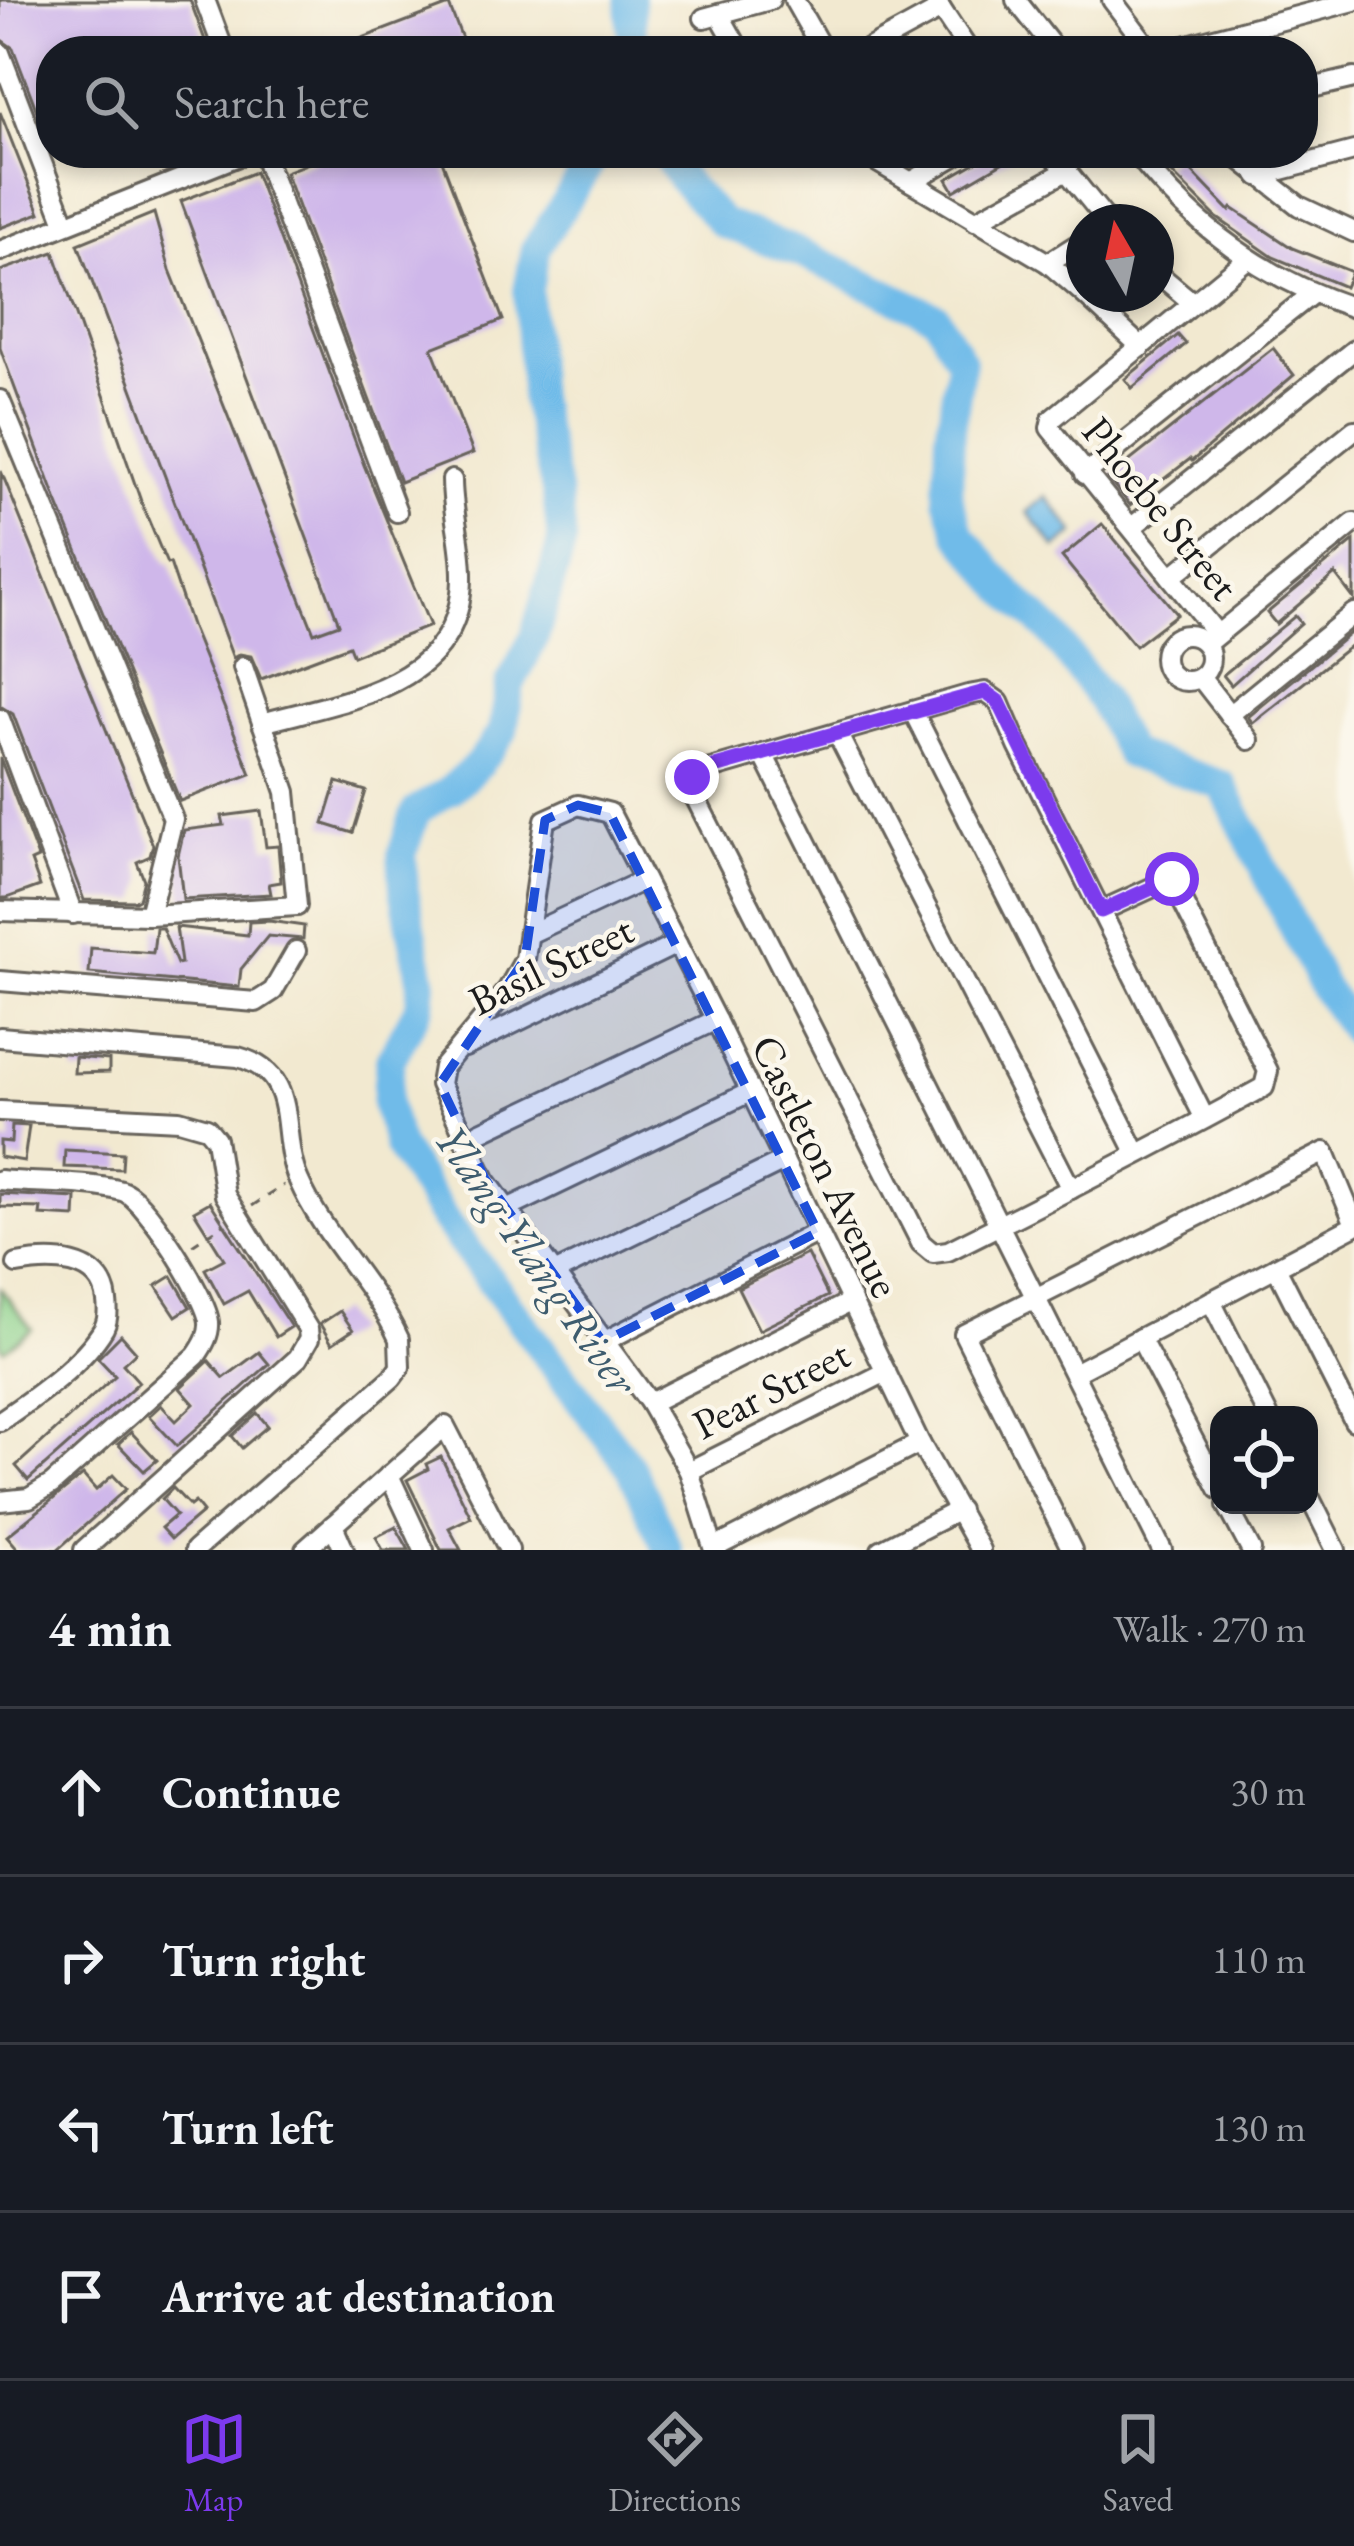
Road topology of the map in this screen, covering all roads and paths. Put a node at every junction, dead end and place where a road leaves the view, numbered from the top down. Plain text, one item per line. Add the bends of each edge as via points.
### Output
1 (205, 0) edge
2 (770, 0) edge
3 (794, 0) edge
4 (1016, 0) edge
5 (1112, 0) edge
6 (1354, 2) edge
7 (938, 5) edge
8 (218, 36) edge
9 (728, 36) edge
10 (814, 36) edge
11 (888, 36) edge
12 (959, 36) edge
13 (1044, 36) edge
14 (1140, 36) edge
15 (1223, 36) edge
16 (0, 53) edge
17 (1354, 77) edge
18 (1318, 86) edge
19 (36, 149) edge
20 (1354, 151) edge
21 (1318, 160) edge
22 (43, 168) edge
23 (207, 168) edge
24 (269, 168) edge
25 (887, 168) edge
26 (935, 168) edge
27 (1149, 168) edge
28 (1249, 168) edge
29 (1289, 168) edge
30 (1068, 170) joint
31 (1258, 176) junction
32 (911, 182) junction
33 (1094, 204) edge
34 (975, 221) junction
35 (64, 223) junction
36 (1350, 228) edge
37 (0, 251) edge
38 (1066, 251) edge
39 (1246, 260) junction
40 (1048, 262) junction
41 (1066, 278) edge
42 (1174, 287) edge
43 (1312, 294) junction
44 (1193, 303) junction
45 (1354, 308) edge
46 (1103, 312) edge
47 (1141, 347) junction
48 (1354, 350) edge
49 (0, 400) edge
50 (1354, 430) edge
51 (1085, 474) junction
52 (452, 479) dead end
53 (397, 512) dead end
54 (1354, 524) edge
55 (1132, 526) junction
56 (1171, 577) junction
57 (1354, 613) edge
58 (1211, 639) junction
59 (243, 667) dead end
60 (1200, 677) junction
61 (913, 711) junction
62 (1229, 715) junction
63 (0, 719) edge
64 (262, 723) junction
65 (837, 733) junction
66 (1249, 740) dead end
67 (763, 754) junction
68 (644, 880) junction
69 (0, 910) edge
70 (1101, 911) junction
71 (73, 914) junction
72 (149, 915) junction
73 (531, 933) junction
74 (677, 944) junction
75 (296, 951) dead end
76 (0, 981) edge
77 (716, 1020) junction
78 (0, 1037) edge
79 (456, 1052) junction
80 (750, 1092) junction
81 (0, 1111) edge
82 (1205, 1119) junction
83 (464, 1140) junction
84 (1138, 1154) junction
85 (784, 1161) junction
86 (0, 1180) edge
87 (1071, 1190) junction
88 (507, 1209) junction
89 (1354, 1224) edge
90 (1000, 1225) junction
91 (818, 1232) junction
92 (16, 1264) dead end
93 (1276, 1267) junction
94 (554, 1273) junction
95 (1037, 1300) junction
96 (851, 1301) junction
97 (1210, 1301) junction
98 (1140, 1338) junction
99 (603, 1342) junction
100 (886, 1372) junction
101 (1074, 1373) junction
102 (650, 1402) junction
103 (1263, 1406) edge
104 (0, 1421) edge
105 (1354, 1421) edge
106 (920, 1443) junction
107 (689, 1471) junction
108 (1210, 1472) edge
109 (389, 1475) junction
110 (0, 1501) edge
111 (959, 1510) junction
112 (1233, 1514) edge
113 (1318, 1514) edge
114 (333, 1525) junction
115 (714, 1549) edge
116 (84, 1550) edge
117 (195, 1550) edge
118 (305, 1550) edge
119 (344, 1550) edge
120 (424, 1550) edge
121 (509, 1550) edge
122 (881, 1550) edge
123 (980, 1550) edge
124 (1072, 1550) edge
125 (1162, 1550) edge
126 (1251, 1550) edge
127 (1336, 1550) edge

1 - 8 street
2 - 9 street via 711,16
3 - 10 street
4 - 13 street
5 - 14 street
6 - 15 street
7 - 11 street
7 - 12 street
16 - 19 street
17 - 18 street
20 - 21 street
22 - 35 street
23 - 35 street
24 - 53 street
25 - 32 street
26 - 32 street
27 - 39 street
28 - 31 street
29 - 31 street
30 - 33 street
30 - 34 street
31 - 36 street via 1298,206
32 - 34 street
34 - 40 street
35 - 37 street
38 - 40 street
39 - 43 street
39 - 44 street
40 - 41 street
42 - 44 street
43 - 45 street
43 - 51 street
44 - 47 street
46 - 47 street
47 - 51 street, Phoebe Street via 1052,419 1050,428
48 - 55 street
49 - 72 street via 173,819
50 - 56 street
51 - 55 street, Phoebe Street
52 - 64 street via 462,586 456,622 436,655 406,677
54 - 58 street
55 - 56 street, Phoebe Street
56 - 58 street, Phoebe Street
57 - 62 street
58 - 60 street
58 - 60 street via 1186,634 1164,651 1172,677
59 - 64 street
60 - 62 street
61 - 65 street
61 - 70 street via 985,692 999,702
61 - 84 street
62 - 66 street
63 - 71 street
64 - 72 street via 286,792 297,906
65 - 67 street
65 - 87 street
67 - 90 street
67 - 90 street via 692,777 716,839 926,1250 940,1253
68 - 73 street
68 - 73 street, Castleton Avenue via 610,813 578,805 545,820
68 - 74 street, Castleton Avenue
69 - 71 street
70 - 82 street
70 - 82 street via 1172,879 1268,1071 1264,1087
71 - 72 street
73 - 79 street via 508,989
74 - 77 street, Castleton Avenue
74 - 79 street, Basil Street
75 - 76 street via 273,991 256,1002
77 - 80 street, Castleton Avenue
77 - 83 street
78 - 117 street via 257,1062 279,1089 297,1177 399,1339 392,1378
79 - 83 street via 440,1084
80 - 85 street, Castleton Avenue
80 - 88 street
81 - 116 street via 207,1128 225,1195 308,1329 298,1358
82 - 84 street
83 - 88 street
84 - 87 street
85 - 91 street, Castleton Avenue
85 - 94 street
86 - 110 street via 129,1193 209,1320 196,1356 52,1484 29,1498
87 - 90 street
88 - 94 street
89 - 93 street
89 - 95 street via 1325,1152
90 - 95 street
91 - 96 street, Castleton Avenue
91 - 99 street
92 - 104 street via 76,1264 106,1290 108,1308 106,1325 75,1360
93 - 97 street
93 - 105 street
94 - 99 street
95 - 101 street
95 - 124 street via 964,1334
96 - 100 street, Castleton Avenue
96 - 102 street
97 - 98 street
97 - 103 street
98 - 101 street
98 - 108 street
99 - 102 street
100 - 106 street, Castleton Avenue
100 - 107 street, Pear Street
101 - 125 street
102 - 107 street
106 - 111 street, Castleton Avenue
106 - 115 street
107 - 115 street
109 - 114 street
109 - 120 street
109 - 121 street via 445,1426
111 - 122 street
111 - 123 street, Castleton Avenue
112 - 126 street
113 - 127 street
114 - 118 street
114 - 119 street

